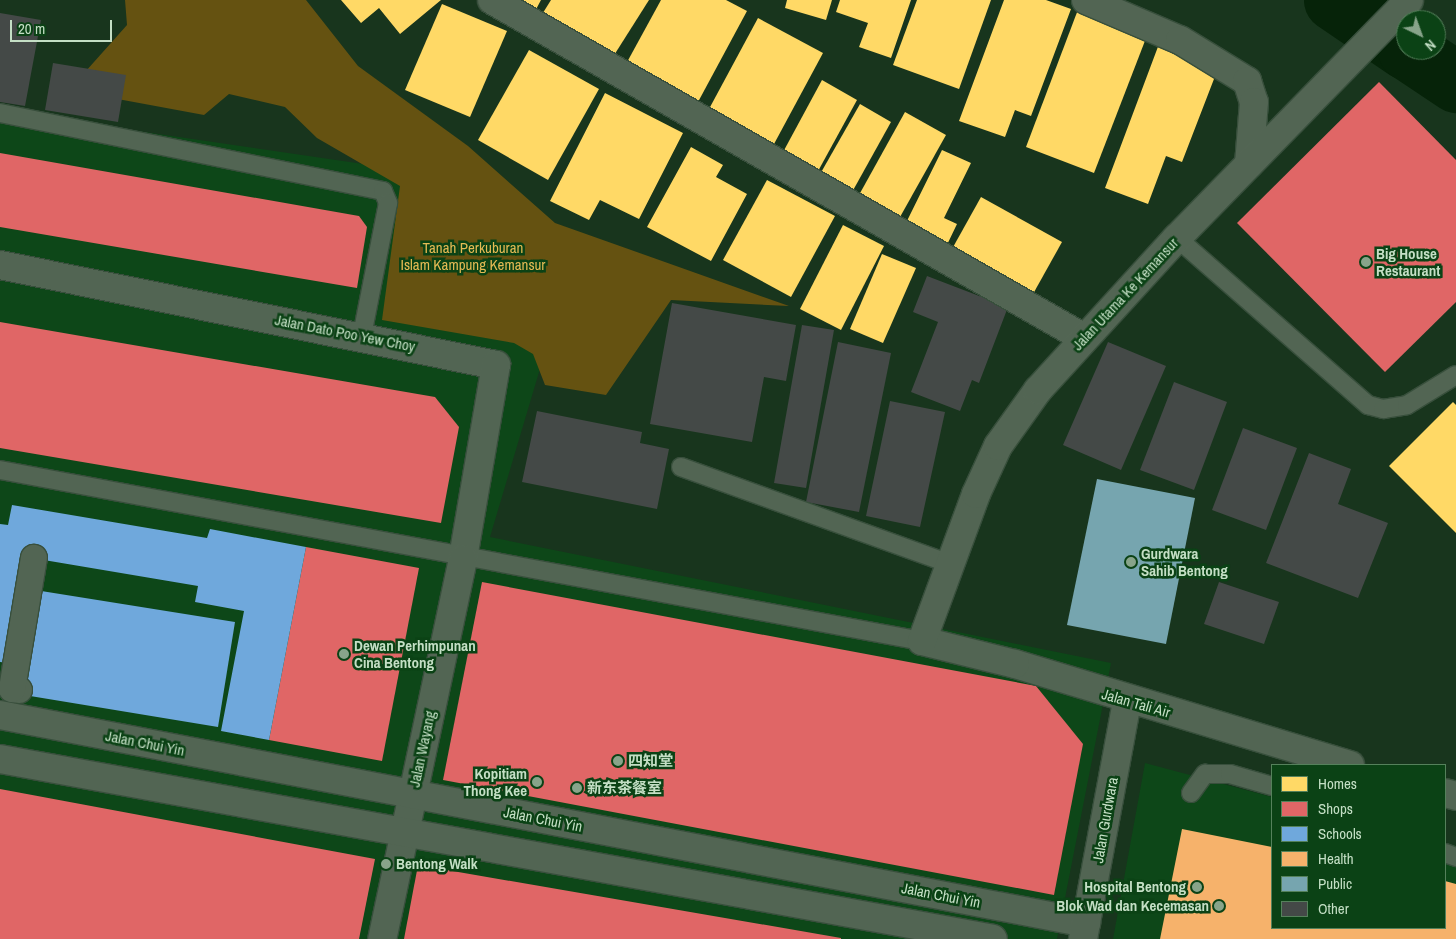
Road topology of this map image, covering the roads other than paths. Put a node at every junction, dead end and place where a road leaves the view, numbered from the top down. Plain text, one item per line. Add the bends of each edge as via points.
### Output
1 (492, 0) edge
2 (1086, 0) edge
3 (1409, 0) edge
4 (0, 113) edge
5 (1249, 164) junction
6 (1177, 238) junction
7 (0, 264) edge
8 (362, 336) junction
9 (1084, 338) junction
10 (1456, 375) edge
11 (681, 467) dead end
12 (0, 470) edge
13 (34, 558) dead end
14 (463, 558) junction
15 (947, 563) junction
16 (922, 641) junction
17 (19, 690) dead end
18 (1127, 701) junction
19 (0, 715) edge
20 (0, 759) edge
21 (1347, 764) edge
22 (1271, 786) edge
23 (1191, 793) dead end
24 (412, 794) junction
25 (404, 832) junction
26 (1085, 931) edge
27 (382, 939) edge
28 (993, 939) edge

1 - 9 street
2 - 5 street via 1180,40 1247,81 1254,102
3 - 5 street, Jalan Utama Ke Kemansur
4 - 8 lane via 383,191 388,203
5 - 6 street, Jalan Utama Ke Kemansur
6 - 9 street, Jalan Utama Ke Kemansur
6 - 10 lane via 1368,405 1383,409 1406,405
7 - 8 street, Jalan Dato Poo Yew Choy
8 - 14 street, Jalan Dato Poo Yew Choy via 496,365
9 - 15 street, Jalan Utama Ke Kemansur via 998,446
11 - 15 lane
12 - 14 lane
13 - 17 street via 12,688
14 - 16 lane
14 - 24 street, Jalan Wayang
15 - 16 street, Jalan Utama Ke Kemansur
16 - 18 street, Jalan Tali Air via 1015,664
18 - 21 street, Jalan Tali Air
18 - 26 street, Jalan Gurdwara
19 - 24 street, Jalan Chui Yin
20 - 25 street
22 - 23 lane via 1230,774 1205,774
24 - 25 street, Jalan Wayang
24 - 26 street, Jalan Chui Yin
25 - 27 street, Jalan Wayang
25 - 28 street

